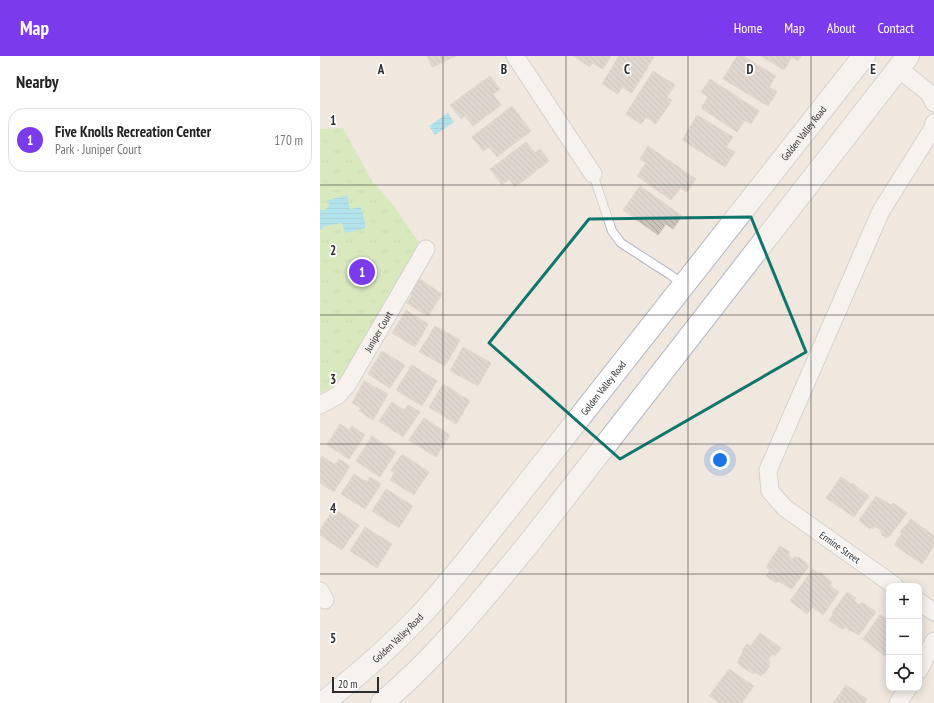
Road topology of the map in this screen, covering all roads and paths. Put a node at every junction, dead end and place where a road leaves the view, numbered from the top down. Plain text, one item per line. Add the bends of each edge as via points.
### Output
1 (515, 56) edge
2 (864, 56) edge
3 (904, 62) edge
4 (934, 103) edge
5 (934, 123) edge
6 (593, 174) joint
7 (426, 249) dead end
8 (684, 285) junction
9 (320, 404) edge
10 (891, 583) edge
11 (922, 604) edge
12 (934, 612) edge
13 (934, 641) edge
14 (922, 664) edge
15 (906, 691) edge
16 (323, 703) edge
17 (382, 703) edge
18 (898, 703) edge

1 - 6 street
2 - 8 main road, Golden Valley Road
3 - 4 street
3 - 17 main road via 481,602
5 - 10 street, Ermine Street via 881,211 768,470 770,491 785,508
6 - 8 lane via 612,231 621,244
7 - 9 street, Juniper Court via 347,385 338,395
8 - 16 main road, Golden Valley Road via 465,563 420,616 377,658
11 - 12 street
13 - 14 street
15 - 18 street

